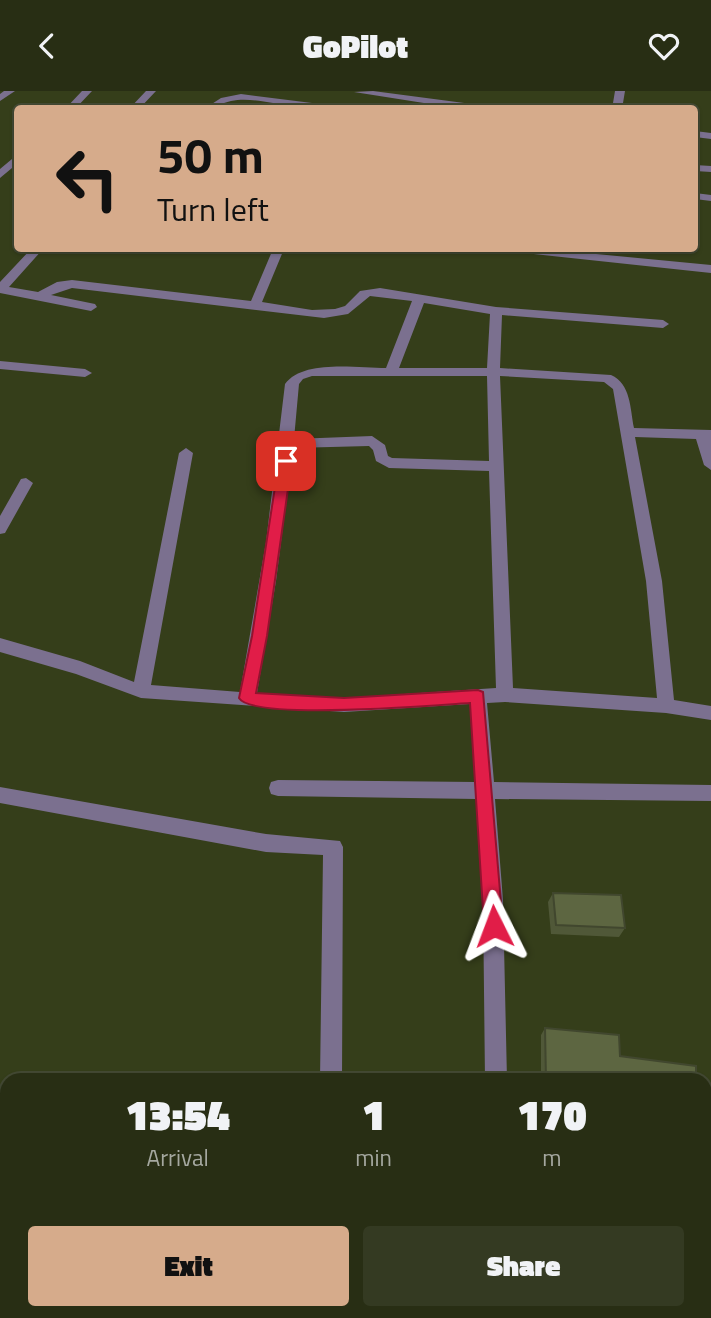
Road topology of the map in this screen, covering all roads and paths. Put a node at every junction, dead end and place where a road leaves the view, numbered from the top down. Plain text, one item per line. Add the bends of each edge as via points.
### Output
1 (10, 91) edge
2 (87, 91) edge
3 (151, 91) edge
4 (233, 92) edge
5 (359, 92) edge
6 (0, 98) edge
7 (73, 105) edge
8 (137, 105) edge
9 (212, 105) edge
10 (276, 105) edge
11 (423, 105) edge
12 (14, 161) edge
13 (0, 175) edge
14 (34, 252) edge
15 (278, 252) edge
16 (544, 252) edge
17 (711, 269) edge
18 (0, 289) edge
19 (40, 296) junction
20 (419, 299) junction
21 (256, 305) junction
22 (91, 307) dead end
23 (496, 311) junction
24 (663, 324) dead end
25 (0, 365) edge
26 (391, 371) junction
27 (494, 372) junction
28 (85, 373) dead end
29 (630, 432) junction
30 (707, 435) edge
31 (287, 444) junction
32 (186, 453) dead end
33 (711, 465) edge
34 (497, 466) junction
35 (26, 482) dead end
36 (0, 529) edge
37 (0, 645) edge
38 (141, 691) junction
39 (505, 695) junction
40 (478, 696) junction
41 (247, 698) junction
42 (666, 706) junction
43 (711, 713) edge
44 (278, 788) dead end
45 (483, 788) junction
46 (711, 793) edge
47 (0, 795) edge
48 (331, 1073) edge
49 (496, 1073) edge

1 - 6 street
2 - 7 street
3 - 8 street
4 - 9 street
4 - 10 street
5 - 11 street
12 - 13 street
14 - 18 street
15 - 21 street
16 - 17 street
18 - 19 street
19 - 21 street via 72,284
19 - 22 street
20 - 21 street via 365,292 345,311 331,313
20 - 23 street
20 - 26 street
23 - 24 street
23 - 27 street
25 - 28 street
26 - 27 street
26 - 31 street via 298,376 292,384
27 - 29 street via 588,376 615,382
27 - 34 street
29 - 30 street
29 - 42 street via 654,581
30 - 33 street
31 - 34 street via 372,441 389,463
31 - 41 street
32 - 38 street
34 - 39 street
35 - 36 street
37 - 38 street
38 - 41 street
39 - 40 street
39 - 42 street
40 - 41 street via 344,705
40 - 45 street
42 - 43 street
44 - 45 street
45 - 46 street
45 - 49 street via 493,900
47 - 48 street via 267,843 333,847

